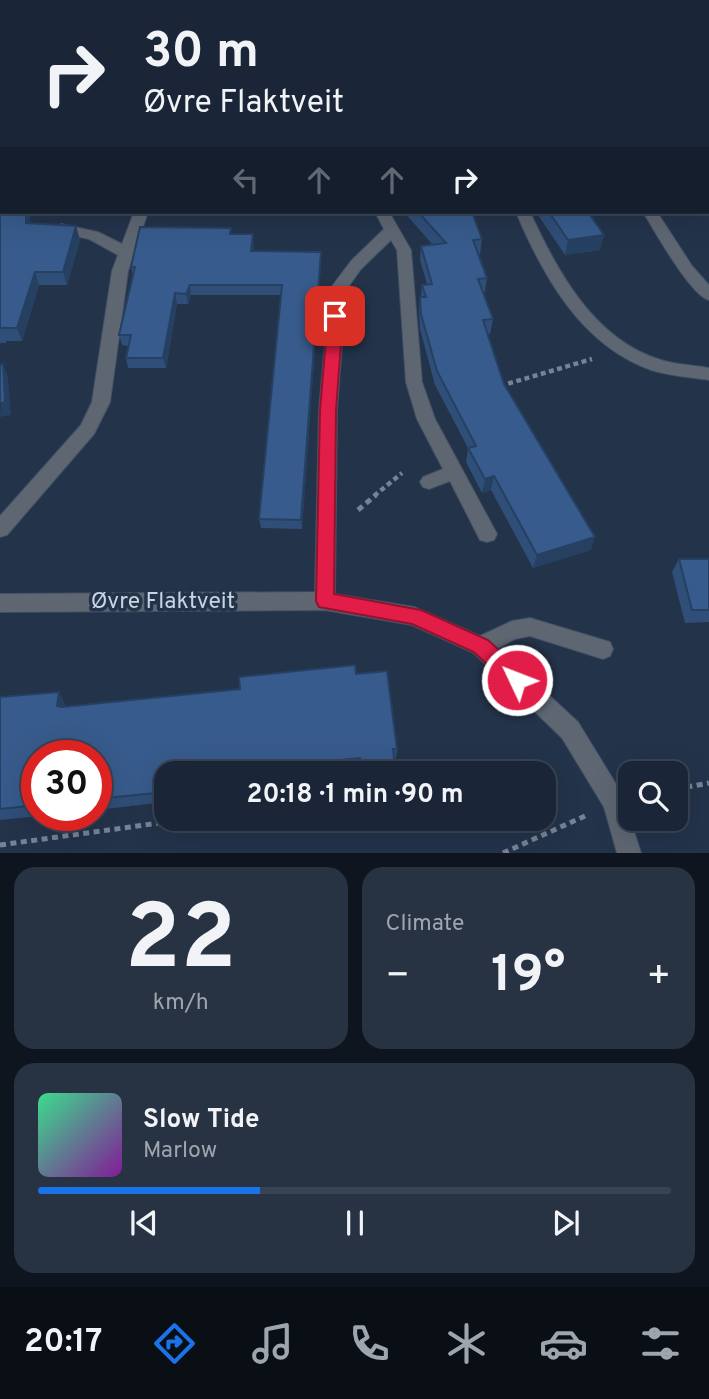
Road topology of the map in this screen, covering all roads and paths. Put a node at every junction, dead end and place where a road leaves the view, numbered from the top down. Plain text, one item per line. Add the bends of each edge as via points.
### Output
1 (140, 214) edge
2 (383, 214) edge
3 (524, 214) edge
4 (651, 214) edge
5 (61, 229) edge
6 (392, 230) junction
7 (126, 253) junction
8 (709, 295) edge
9 (618, 347) junction
10 (709, 374) edge
11 (493, 388) edge
12 (442, 449) junction
13 (454, 472) junction
14 (429, 482) dead end
15 (328, 528) junction
16 (0, 529) edge
17 (487, 534) dead end
18 (325, 601) junction
19 (0, 603) edge
20 (481, 646) junction
21 (603, 649) dead end
22 (709, 783) edge
23 (688, 787) edge
24 (614, 802) junction
25 (154, 824) edge
26 (0, 845) edge
27 (503, 853) edge
28 (629, 853) edge

1 - 7 street
2 - 6 street
3 - 9 street via 557,282
4 - 8 street
5 - 7 street via 93,236
6 - 12 street via 404,250 414,383
6 - 15 street via 338,289 328,410
7 - 16 street via 101,401 88,429
9 - 10 street via 655,365
9 - 11 path via 588,361
12 - 13 street
12 - 15 path
13 - 14 street
13 - 17 street
15 - 18 street
18 - 19 street, Øvre Flaktveit
18 - 20 street, Øvre Flaktveit via 414,616
20 - 21 street via 512,630 530,627
20 - 24 street, Øvre Flaktveit via 570,730
22 - 23 path
24 - 27 path
24 - 28 street, Øvre Flaktveit
25 - 26 path

